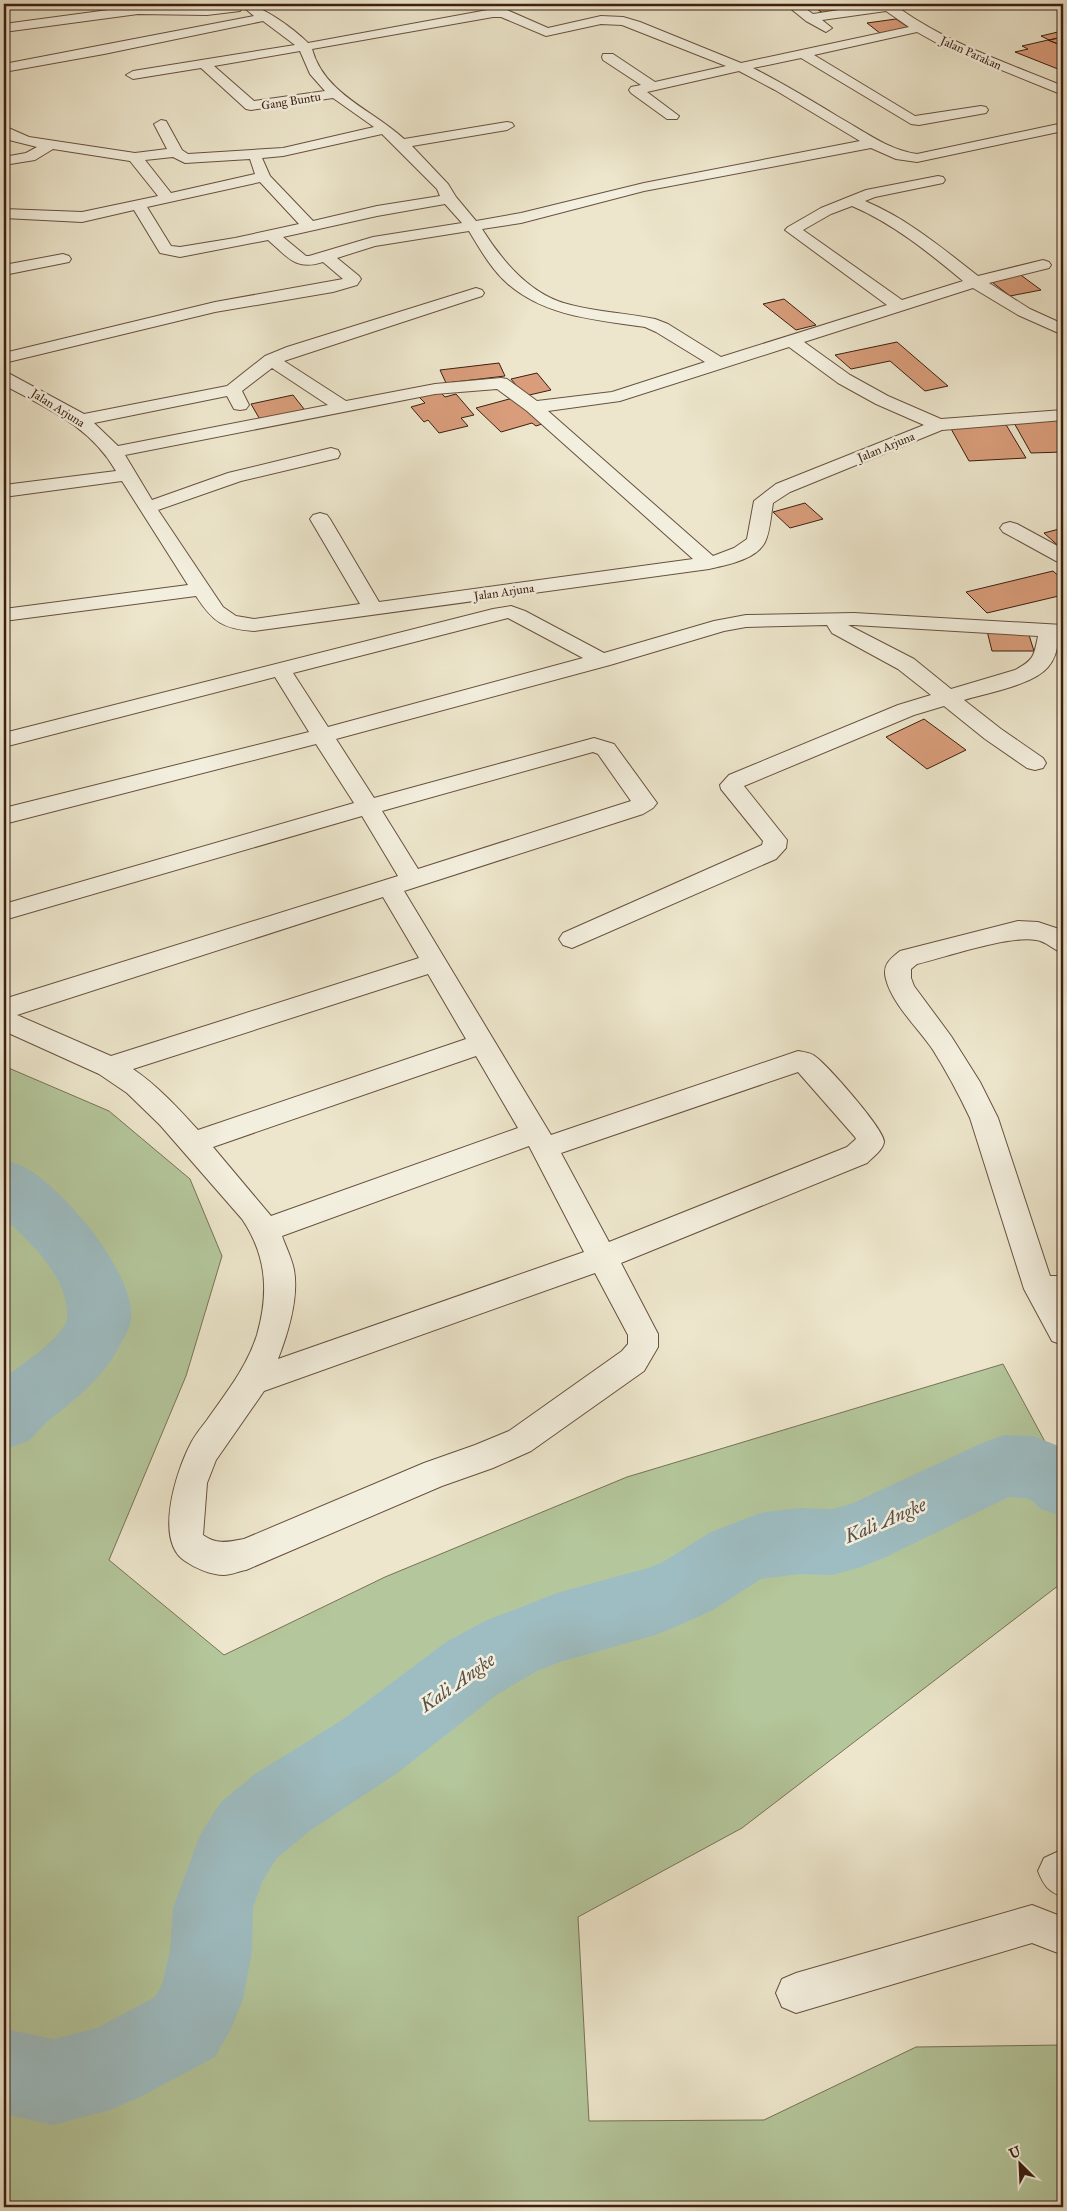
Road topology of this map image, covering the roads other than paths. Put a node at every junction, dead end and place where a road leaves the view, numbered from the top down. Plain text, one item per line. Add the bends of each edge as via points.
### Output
1 (791, 4) edge
2 (910, 4) edge
3 (253, 5) edge
4 (887, 6) edge
5 (170, 7) edge
6 (462, 8) dead end
7 (43, 10) dead end
8 (477, 15) junction
9 (265, 17) junction
10 (810, 18) junction
11 (52, 21) junction
12 (4, 28) edge
13 (919, 28) junction
14 (851, 43) junction
15 (306, 47) junction
16 (804, 54) junction
17 (608, 58) dead end
18 (204, 63) junction
19 (4, 68) edge
20 (742, 68) junction
21 (133, 75) dead end
22 (652, 86) junction
23 (1063, 91) edge
24 (335, 94) junction
25 (981, 110) dead end
26 (672, 116) dead end
27 (162, 124) dead end
28 (507, 126) dead end
29 (1063, 126) edge
30 (385, 129) junction
31 (4, 130) edge
32 (873, 143) junction
33 (48, 144) junction
34 (401, 144) junction
35 (176, 152) junction
36 (254, 154) junction
37 (136, 157) junction
38 (4, 161) edge
39 (263, 178) junction
40 (938, 180) dead end
41 (167, 198) junction
42 (449, 199) junction
43 (854, 201) junction
44 (138, 204) junction
45 (4, 214) edge
46 (309, 226) junction
47 (473, 226) junction
48 (270, 234) junction
49 (327, 257) junction
50 (63, 259) dead end
51 (1046, 259) dead end
52 (4, 270) edge
53 (975, 282) junction
54 (476, 293) dead end
55 (1025, 297) dead end
56 (900, 306) junction
57 (1063, 320) edge
58 (1063, 330) edge
59 (791, 340) junction
60 (4, 358) edge
61 (271, 360) junction
62 (718, 363) junction
63 (4, 378) edge
64 (232, 390) junction
65 (533, 407) junction
66 (346, 408) junction
67 (1063, 414) edge
68 (81, 420) junction
69 (939, 425) junction
70 (251, 427) junction
71 (114, 452) junction
72 (331, 454) dead end
73 (128, 475) junction
74 (4, 491) edge
75 (147, 508) junction
76 (320, 519) dead end
77 (1010, 528) dead end
78 (1063, 557) edge
79 (709, 563) junction
80 (202, 588) junction
81 (373, 610) junction
82 (4, 616) edge
83 (835, 619) junction
84 (1056, 640) edge
85 (602, 660) junction
86 (280, 669) junction
87 (946, 697) junction
88 (323, 735) junction
89 (4, 740) edge
90 (1035, 763) dead end
91 (368, 807) junction
92 (4, 816) edge
93 (400, 883) junction
94 (4, 912) edge
95 (572, 938) dead end
96 (1063, 944) edge
97 (434, 962) junction
98 (4, 1009) edge
99 (4, 1020) edge
100 (482, 1044) junction
101 (109, 1067) junction
102 (539, 1141) junction
103 (193, 1143) junction
104 (265, 1230) junction
105 (602, 1258) junction
106 (1051, 1288) edge
107 (1063, 1332) edge
108 (253, 1382) junction
109 (1063, 1936) edge
110 (796, 1992) dead end

1 - 10 street
2 - 4 street
3 - 5 street via 207,11
3 - 9 street
4 - 10 street
4 - 13 street, Jalan Parakan
5 - 11 street
6 - 8 street
7 - 11 street
8 - 15 street
8 - 20 street via 503,13 546,32 601,20 623,20
9 - 15 street
9 - 19 street
10 - 14 street
11 - 12 street
13 - 14 street
13 - 23 street, Jalan Parakan via 946,43
14 - 16 street
15 - 18 street
15 - 24 street via 310,64
16 - 20 street
16 - 25 street via 911,120
17 - 22 street
18 - 21 street
18 - 24 street, Gang Buntu via 250,106
20 - 22 street
20 - 32 street
22 - 26 street via 636,92
24 - 30 street
27 - 35 street
28 - 34 street
29 - 32 street via 917,158 901,156
30 - 34 street
30 - 36 street via 283,152
31 - 33 street via 20,139
32 - 47 street via 644,187 537,214
33 - 37 street
33 - 38 street via 30,157
34 - 42 street via 443,187
35 - 36 street via 185,159
35 - 37 street
36 - 39 street
37 - 41 street
39 - 41 street
39 - 46 street
40 - 43 street via 871,193
41 - 44 street
42 - 46 street
42 - 47 street
43 - 53 street via 914,233
43 - 56 street via 826,211 793,230
44 - 45 street via 82,217
44 - 48 street via 166,250 173,252
46 - 48 street
47 - 49 street via 372,242
47 - 62 street via 492,256 513,280 559,308 649,323
48 - 49 street via 302,261
49 - 60 street via 353,279 333,287 265,291
50 - 52 street
51 - 53 street
53 - 56 street
53 - 58 street via 1024,312
54 - 61 street
55 - 57 street
56 - 59 street
59 - 62 street
59 - 69 street via 844,379
61 - 64 street
61 - 66 street
62 - 65 street via 607,399
63 - 68 street, Jalan Arjuna
64 - 68 street
64 - 70 street
65 - 66 street via 501,383 431,382
65 - 79 street
66 - 70 street
67 - 69 street, Jalan Arjuna
68 - 71 street, Jalan Arjuna
69 - 79 street, Jalan Arjuna via 776,492 764,501 753,545
70 - 71 street
71 - 73 street, Jalan Arjuna
72 - 75 street via 235,477
73 - 74 street
73 - 75 street, Jalan Arjuna
75 - 80 street, Jalan Arjuna
76 - 81 street
77 - 78 street
79 - 81 street, Jalan Arjuna
80 - 81 street, Jalan Arjuna via 216,611 229,621 240,624
80 - 82 street
83 - 84 street
83 - 85 street via 766,620 720,625
83 - 87 street via 839,629 898,658
84 - 87 street via 1032,670 1013,679
85 - 86 street via 518,615 506,612
85 - 88 street
86 - 88 street
86 - 89 street
87 - 90 street
87 - 95 street via 855,730 736,780 733,789 775,840 774,848
88 - 91 street
88 - 92 street
91 - 93 street
91 - 93 street via 594,744 606,749 643,799 644,803 635,808
91 - 94 street
93 - 97 street
93 - 98 street
96 - 106 street via 1045,933 1018,930 910,957 896,970 903,990 942,1043 970,1089
97 - 100 street
97 - 101 street
99 - 101 street
100 - 102 street
100 - 103 street
101 - 103 street via 137,1086 170,1116
102 - 104 street
102 - 105 street
102 - 105 street via 798,1061 806,1063 869,1136 870,1143 857,1155
103 - 104 street
104 - 108 street via 279,1270 279,1294 272,1335
105 - 108 street
105 - 108 street via 643,1334 643,1347 633,1361 520,1441 246,1554 224,1559 202,1554 190,1546 185,1533 191,1483 202,1453
106 - 107 street
109 - 110 street via 1032,1924

